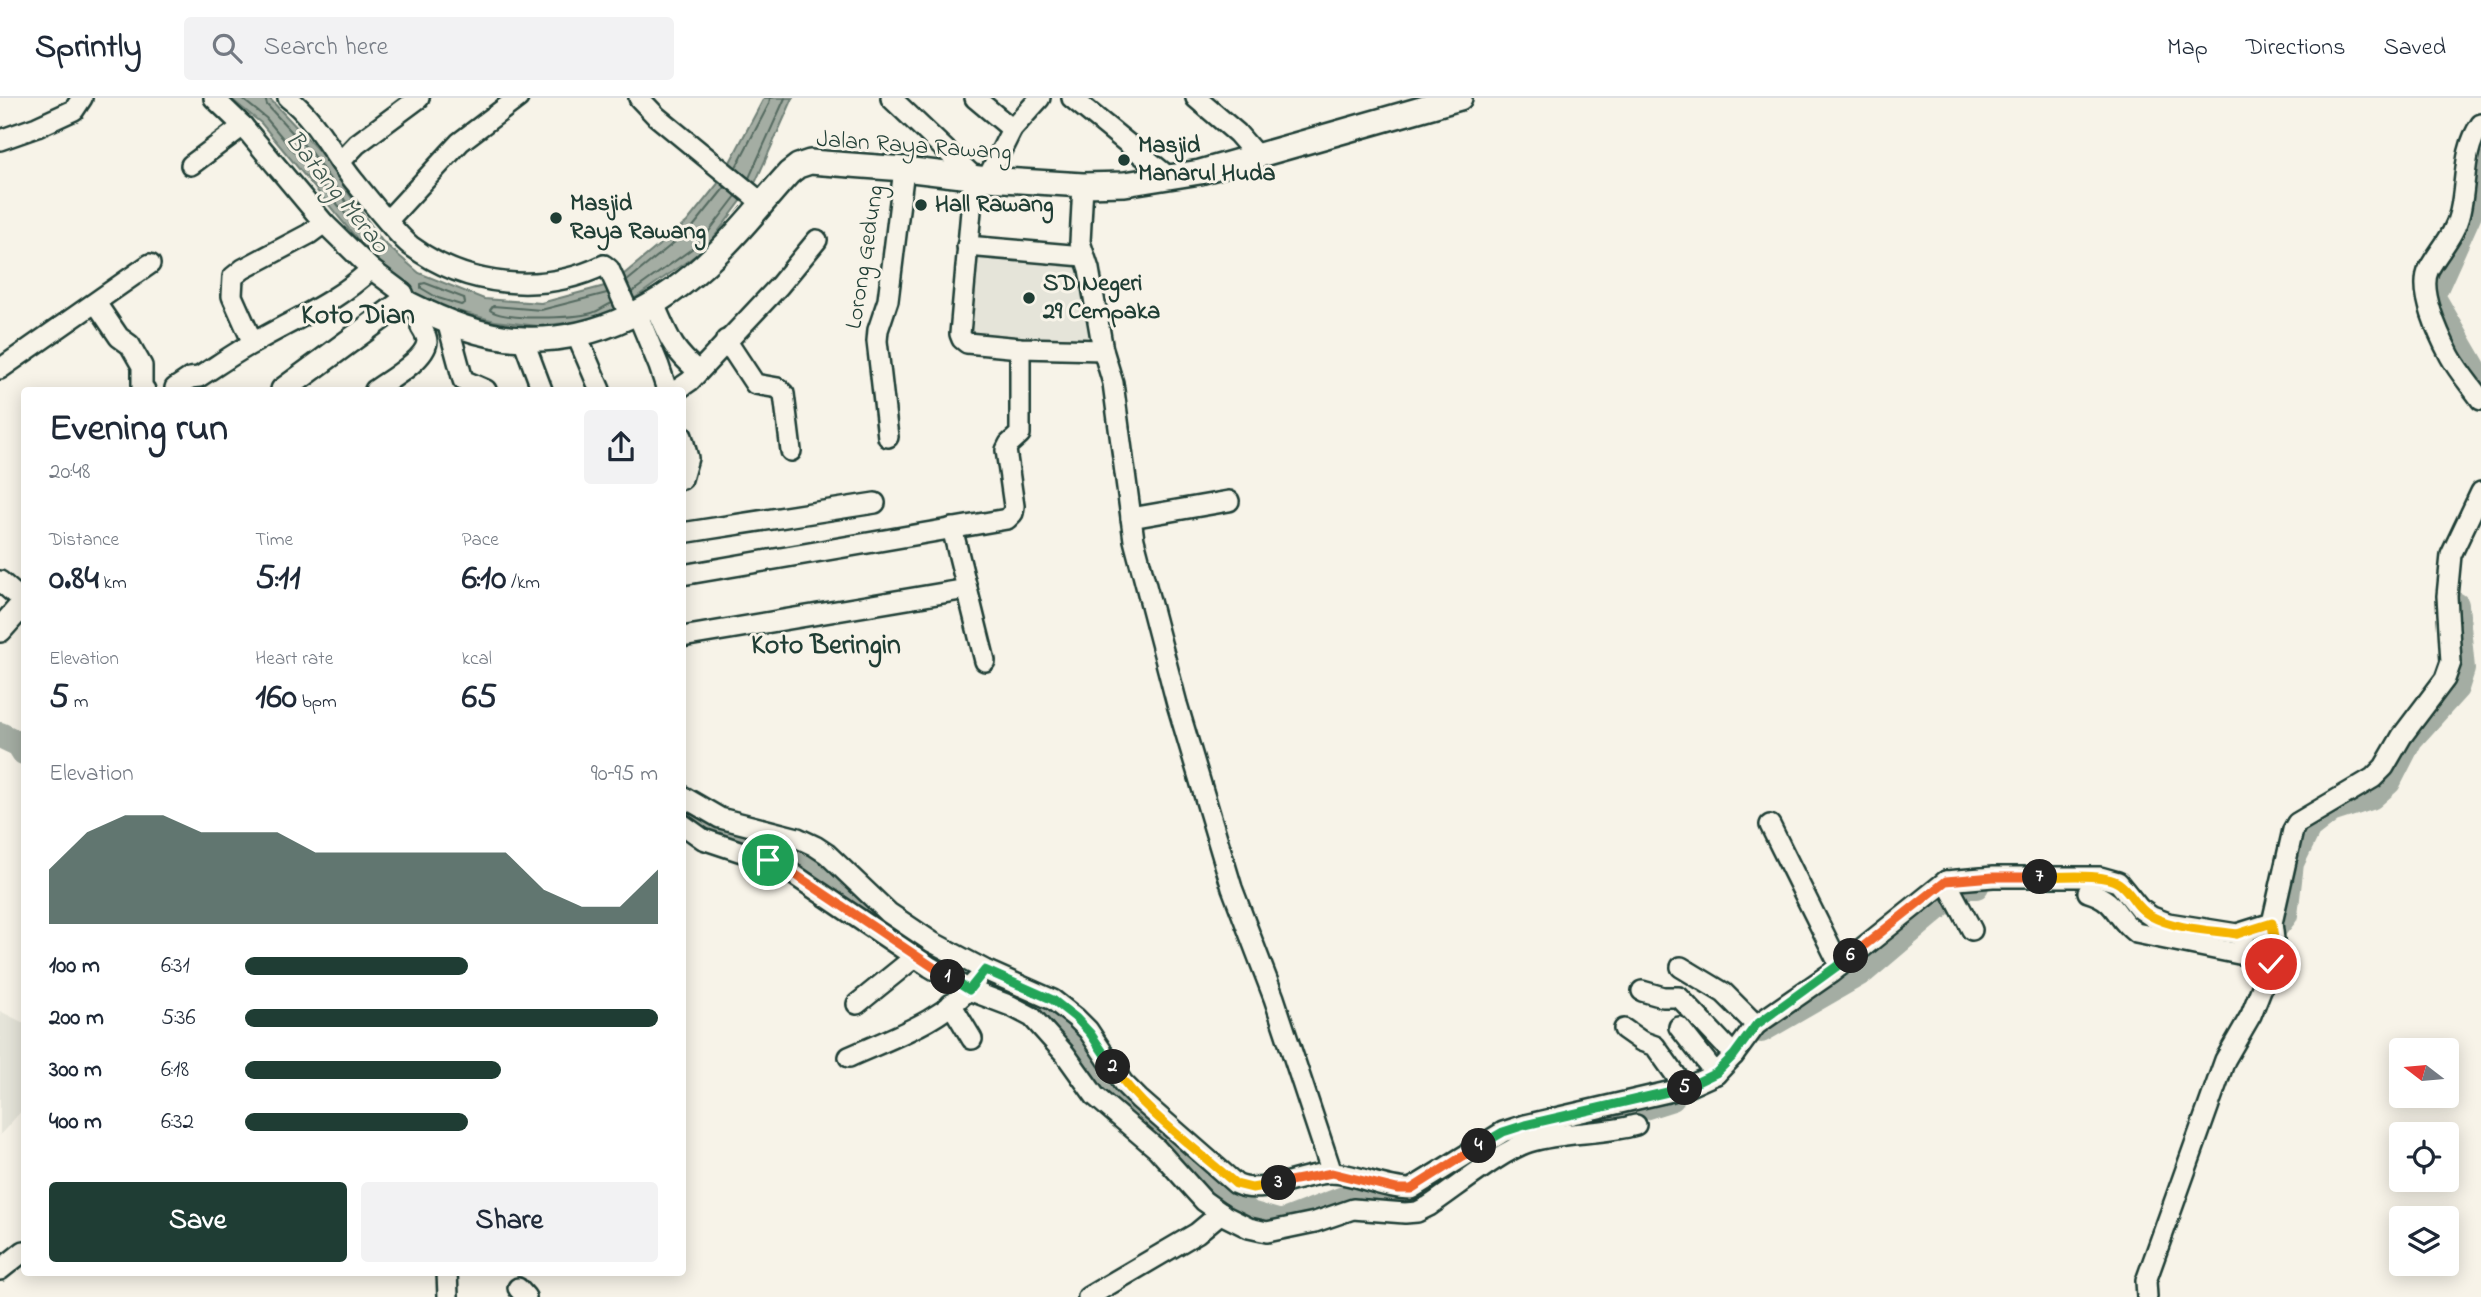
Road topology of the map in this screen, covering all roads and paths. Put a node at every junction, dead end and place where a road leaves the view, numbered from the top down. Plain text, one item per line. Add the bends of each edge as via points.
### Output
1 (82, 98) edge
2 (419, 98) edge
3 (518, 98) edge
4 (639, 98) edge
5 (891, 98) edge
6 (975, 98) edge
7 (1040, 98) edge
8 (1072, 98) edge
9 (1196, 98) edge
10 (1460, 98) edge
11 (220, 100) edge
12 (302, 102) edge
13 (2481, 124) edge
14 (243, 126) junction
15 (1013, 129) junction
16 (0, 140) edge
17 (1256, 155) junction
18 (340, 162) junction
19 (191, 166) dead end
20 (904, 169) junction
21 (980, 178) junction
22 (1170, 178) junction
23 (1083, 185) junction
24 (757, 199) junction
25 (388, 220) junction
26 (324, 223) junction
27 (817, 240) dead end
28 (967, 246) junction
29 (1083, 256) junction
30 (150, 264) dead end
31 (371, 269) junction
32 (96, 303) junction
33 (416, 307) junction
34 (637, 310) junction
35 (447, 321) junction
36 (577, 335) junction
37 (523, 340) junction
38 (726, 340) junction
39 (253, 343) junction
40 (1020, 348) junction
41 (1103, 349) junction
42 (0, 369) edge
43 (698, 371) junction
44 (141, 387) edge
45 (176, 387) edge
46 (287, 387) edge
47 (379, 387) edge
48 (479, 387) edge
49 (541, 387) edge
50 (599, 387) edge
51 (666, 387) edge
52 (680, 387) edge
53 (2481, 400) edge
54 (888, 437) dead end
55 (791, 451) dead end
56 (2481, 492) edge
57 (1229, 501) dead end
58 (875, 503) dead end
59 (1131, 518) junction
60 (952, 528) junction
61 (686, 532) edge
62 (686, 574) edge
63 (0, 581) edge
64 (967, 589) junction
65 (21, 600) edge
66 (21, 606) edge
67 (0, 630) edge
68 (686, 637) edge
69 (985, 661) dead end
70 (686, 800) edge
71 (1770, 825) dead end
72 (686, 827) edge
73 (715, 830) junction
74 (1950, 889) junction
75 (2088, 892) dead end
76 (2272, 923) junction
77 (1972, 930) dead end
78 (2244, 941) junction
79 (915, 957) junction
80 (1840, 965) junction
81 (1681, 967) dead end
82 (977, 980) junction
83 (1642, 991) dead end
84 (857, 1004) dead end
85 (951, 1004) junction
86 (1756, 1025) junction
87 (1679, 1027) dead end
88 (1623, 1029) dead end
89 (972, 1039) dead end
90 (1734, 1055) junction
91 (849, 1056) dead end
92 (1716, 1073) junction
93 (1685, 1088) junction
94 (1636, 1125) dead end
95 (1339, 1176) junction
96 (1353, 1207) junction
97 (1221, 1213) junction
98 (21, 1253) edge
99 (0, 1270) edge
100 (447, 1276) edge
101 (449, 1296) edge
102 (1088, 1297) edge
103 (2147, 1297) edge

1 - 16 street via 74,110
2 - 18 street
3 - 25 street via 460,142
4 - 24 street
5 - 21 street
6 - 15 street
7 - 15 street
8 - 22 street
9 - 17 street
10 - 17 main road, Jalan Raya Rawang
11 - 14 street
12 - 18 street
13 - 53 street via 2468,150 2456,225 2429,269 2425,286 2450,356
14 - 19 street
14 - 26 street
15 - 21 street
17 - 22 main road, Jalan Raya Rawang
18 - 25 street
20 - 21 main road, Jalan Raya Rawang
20 - 24 main road, Jalan Raya Rawang via 810,162 798,166
20 - 54 street, Lorong Gedung via 888,300 877,341
21 - 23 main road, Jalan Raya Rawang
21 - 28 street
22 - 23 main road, Jalan Raya Rawang
23 - 29 street
24 - 34 main road, Jalan Raya Rawang via 716,256 681,286
25 - 34 street via 408,244 428,258 485,280 554,282 604,265
26 - 31 street
26 - 39 street via 233,277 232,296
27 - 38 street
28 - 29 street
28 - 40 street via 962,340
29 - 41 street
30 - 32 street
31 - 33 street
31 - 39 street via 324,304
32 - 42 street
32 - 44 street via 142,366
33 - 35 main road, Jalan Raya Rawang
33 - 46 main road via 400,304
33 - 47 street via 426,335 425,349
34 - 36 main road, Jalan Raya Rawang
34 - 43 street
34 - 51 street
35 - 37 main road, Jalan Raya Rawang
35 - 48 street via 463,380
36 - 37 main road, Jalan Raya Rawang
36 - 50 street
37 - 49 street
38 - 43 street
38 - 55 street via 755,384 778,388 784,394
39 - 45 street
40 - 41 street
40 - 60 street via 1020,434 1006,450 1013,513 1007,519
41 - 59 street via 1113,383
43 - 52 street
56 - 76 street via 2451,555 2447,596 2451,662 2445,679 2373,778 2297,823
57 - 59 street
58 - 61 street
59 - 95 street via 1177,704 1232,888
60 - 62 street
60 - 64 street
63 - 65 street
64 - 68 street
64 - 69 street
66 - 67 main road
70 - 73 street
71 - 80 street
72 - 73 street via 696,835
73 - 79 street via 778,864
73 - 82 street via 797,838 815,846 889,913
74 - 77 street
74 - 78 street via 1993,877 2100,877 2118,882 2152,917 2237,934
74 - 80 street
75 - 78 street via 2111,903 2136,933 2239,954
76 - 78 street
76 - 103 street via 2275,948 2251,1015 2225,1060 2195,1139 2146,1281
79 - 82 street
79 - 84 street
80 - 86 street
81 - 86 street via 1724,993
82 - 85 street
82 - 95 street via 1053,1000 1076,1018 1131,1091 1236,1184 1252,1188
82 - 97 street via 1032,1017 1095,1096
83 - 90 street via 1663,998 1679,997
85 - 89 street
85 - 91 street via 924,1024
86 - 90 street
87 - 92 street
88 - 93 street via 1655,1046
90 - 92 street
92 - 93 street
93 - 95 street via 1503,1132 1411,1189
94 - 96 street via 1530,1142 1417,1212
95 - 96 street
96 - 97 street via 1315,1222 1267,1232
97 - 102 street via 1197,1233
98 - 99 street
100 - 101 street

